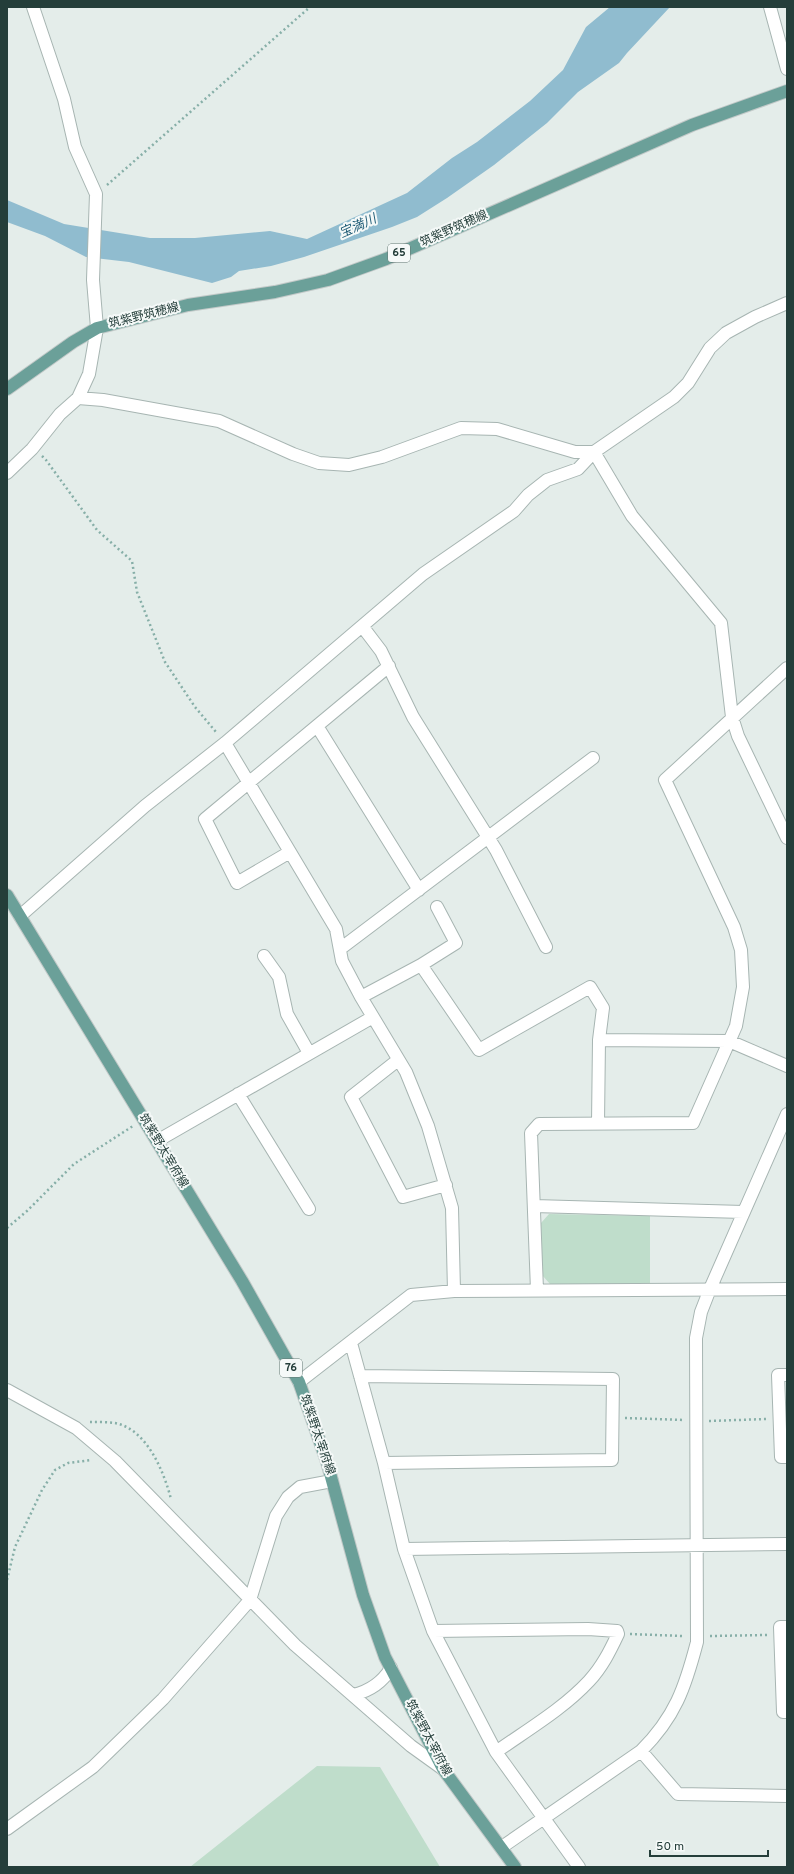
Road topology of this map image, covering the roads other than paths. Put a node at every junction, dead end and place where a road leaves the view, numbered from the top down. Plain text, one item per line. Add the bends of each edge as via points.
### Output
1 (33, 7) edge
2 (770, 8) edge
3 (787, 69) edge
4 (787, 91) edge
5 (787, 303) edge
6 (97, 328) junction
7 (7, 389) edge
8 (78, 398) junction
9 (594, 452) junction
10 (7, 473) edge
11 (362, 626) junction
12 (389, 666) junction
13 (787, 668) edge
14 (732, 717) junction
15 (317, 726) junction
16 (225, 744) junction
17 (593, 758) dead end
18 (249, 784) junction
19 (488, 838) junction
20 (787, 838) edge
21 (290, 852) junction
22 (419, 890) junction
23 (7, 895) edge
24 (437, 907) dead end
25 (20, 916) junction
26 (546, 947) dead end
27 (340, 949) junction
28 (264, 956) dead end
29 (421, 965) junction
30 (361, 997) junction
31 (373, 1017) junction
32 (599, 1040) junction
33 (729, 1041) junction
34 (309, 1053) junction
35 (398, 1060) junction
36 (787, 1066) edge
37 (238, 1094) junction
38 (787, 1114) edge
39 (598, 1123) junction
40 (157, 1141) junction
41 (446, 1185) junction
42 (534, 1206) junction
43 (309, 1209) dead end
44 (743, 1212) junction
45 (710, 1289) junction
46 (787, 1289) edge
47 (537, 1290) junction
48 (454, 1291) junction
49 (351, 1343) junction
50 (787, 1375) edge
51 (360, 1376) junction
52 (299, 1382) junction
53 (7, 1390) edge
54 (787, 1457) edge
55 (384, 1463) junction
56 (332, 1481) junction
57 (787, 1544) edge
58 (697, 1545) junction
59 (404, 1549) junction
60 (250, 1600) junction
61 (433, 1631) junction
62 (783, 1631) edge
63 (391, 1668) junction
64 (353, 1695) junction
65 (787, 1712) edge
66 (641, 1751) junction
67 (496, 1752) junction
68 (443, 1769) junction
69 (787, 1796) edge
70 (544, 1820) junction
71 (7, 1829) edge
72 (502, 1847) junction
73 (515, 1867) edge
74 (579, 1867) edge

1 - 6 street via 64,100 75,147 96,194 94,280
2 - 3 street
4 - 6 main road, 筑紫野筑穂線 / 65 via 692,126 386,259 328,280 275,292 188,305
5 - 9 street via 726,333 710,348 688,383 674,397
6 - 7 main road, 筑紫野筑穂線 / 65
6 - 8 street via 89,374
8 - 9 street via 103,400 219,421 319,463 350,465 382,457 461,428 497,429 576,452
8 - 10 street via 60,414 32,449
9 - 11 street via 578,469 547,480 528,495 514,511 423,574
9 - 14 street via 632,516 721,623
11 - 12 street
11 - 16 street
12 - 15 street
12 - 19 street via 414,717
13 - 14 street
14 - 20 street via 738,736
14 - 33 street via 665,780 734,927 741,950 743,987 736,1026
15 - 18 street
15 - 22 street
16 - 18 street
16 - 25 street via 145,806
17 - 19 street
18 - 21 street
18 - 21 street via 205,819 237,883
19 - 22 street
19 - 26 street
21 - 27 street via 336,929
22 - 27 street
23 - 25 main road, 筑紫野太宰府線 / 76
24 - 29 street via 456,943
25 - 40 main road, 筑紫野太宰府線 / 76
27 - 30 street via 342,961
28 - 34 street via 279,977 287,1014
29 - 30 street
29 - 32 street via 479,1050 590,987 603,1008
30 - 31 street
31 - 34 street
31 - 35 street
32 - 33 street
32 - 39 street
33 - 36 street
33 - 39 street via 693,1123
34 - 37 street
35 - 41 street via 406,1072 428,1126
35 - 41 street via 351,1097 403,1197
37 - 40 street
37 - 43 street
38 - 44 street
39 - 42 street via 539,1124 531,1133
40 - 52 main road, 筑紫野太宰府線 / 76 via 242,1281
41 - 48 street via 452,1208
42 - 44 street
42 - 47 street
44 - 45 street
45 - 46 street
45 - 47 street
45 - 58 street via 701,1312 696,1338
47 - 48 street
48 - 49 street via 411,1295
49 - 51 street
49 - 52 street
50 - 54 street via 778,1375 781,1457
51 - 55 street
51 - 55 street via 613,1379 612,1460
52 - 56 main road, 筑紫野太宰府線 / 76
53 - 60 street via 72,1426 115,1461
55 - 59 street
56 - 60 street via 300,1487 288,1497 276,1516
56 - 63 main road, 筑紫野太宰府線 / 76 via 362,1595
57 - 58 street
58 - 59 street
58 - 66 street via 697,1636 688,1676 674,1709
59 - 61 street
60 - 64 street via 295,1645
60 - 71 street via 163,1699 93,1767
61 - 67 street
61 - 67 street via 617,1631 618,1634 605,1659 589,1681 571,1698
62 - 65 street via 783,1712
63 - 64 street via 380,1683
63 - 68 main road, 筑紫野太宰府線 / 76
64 - 68 street via 411,1746
66 - 69 street via 678,1794
66 - 70 street
67 - 70 street
68 - 72 main road, 筑紫野太宰府線 / 76
70 - 72 street
70 - 74 street
72 - 73 main road, 筑紫野太宰府線 / 76

